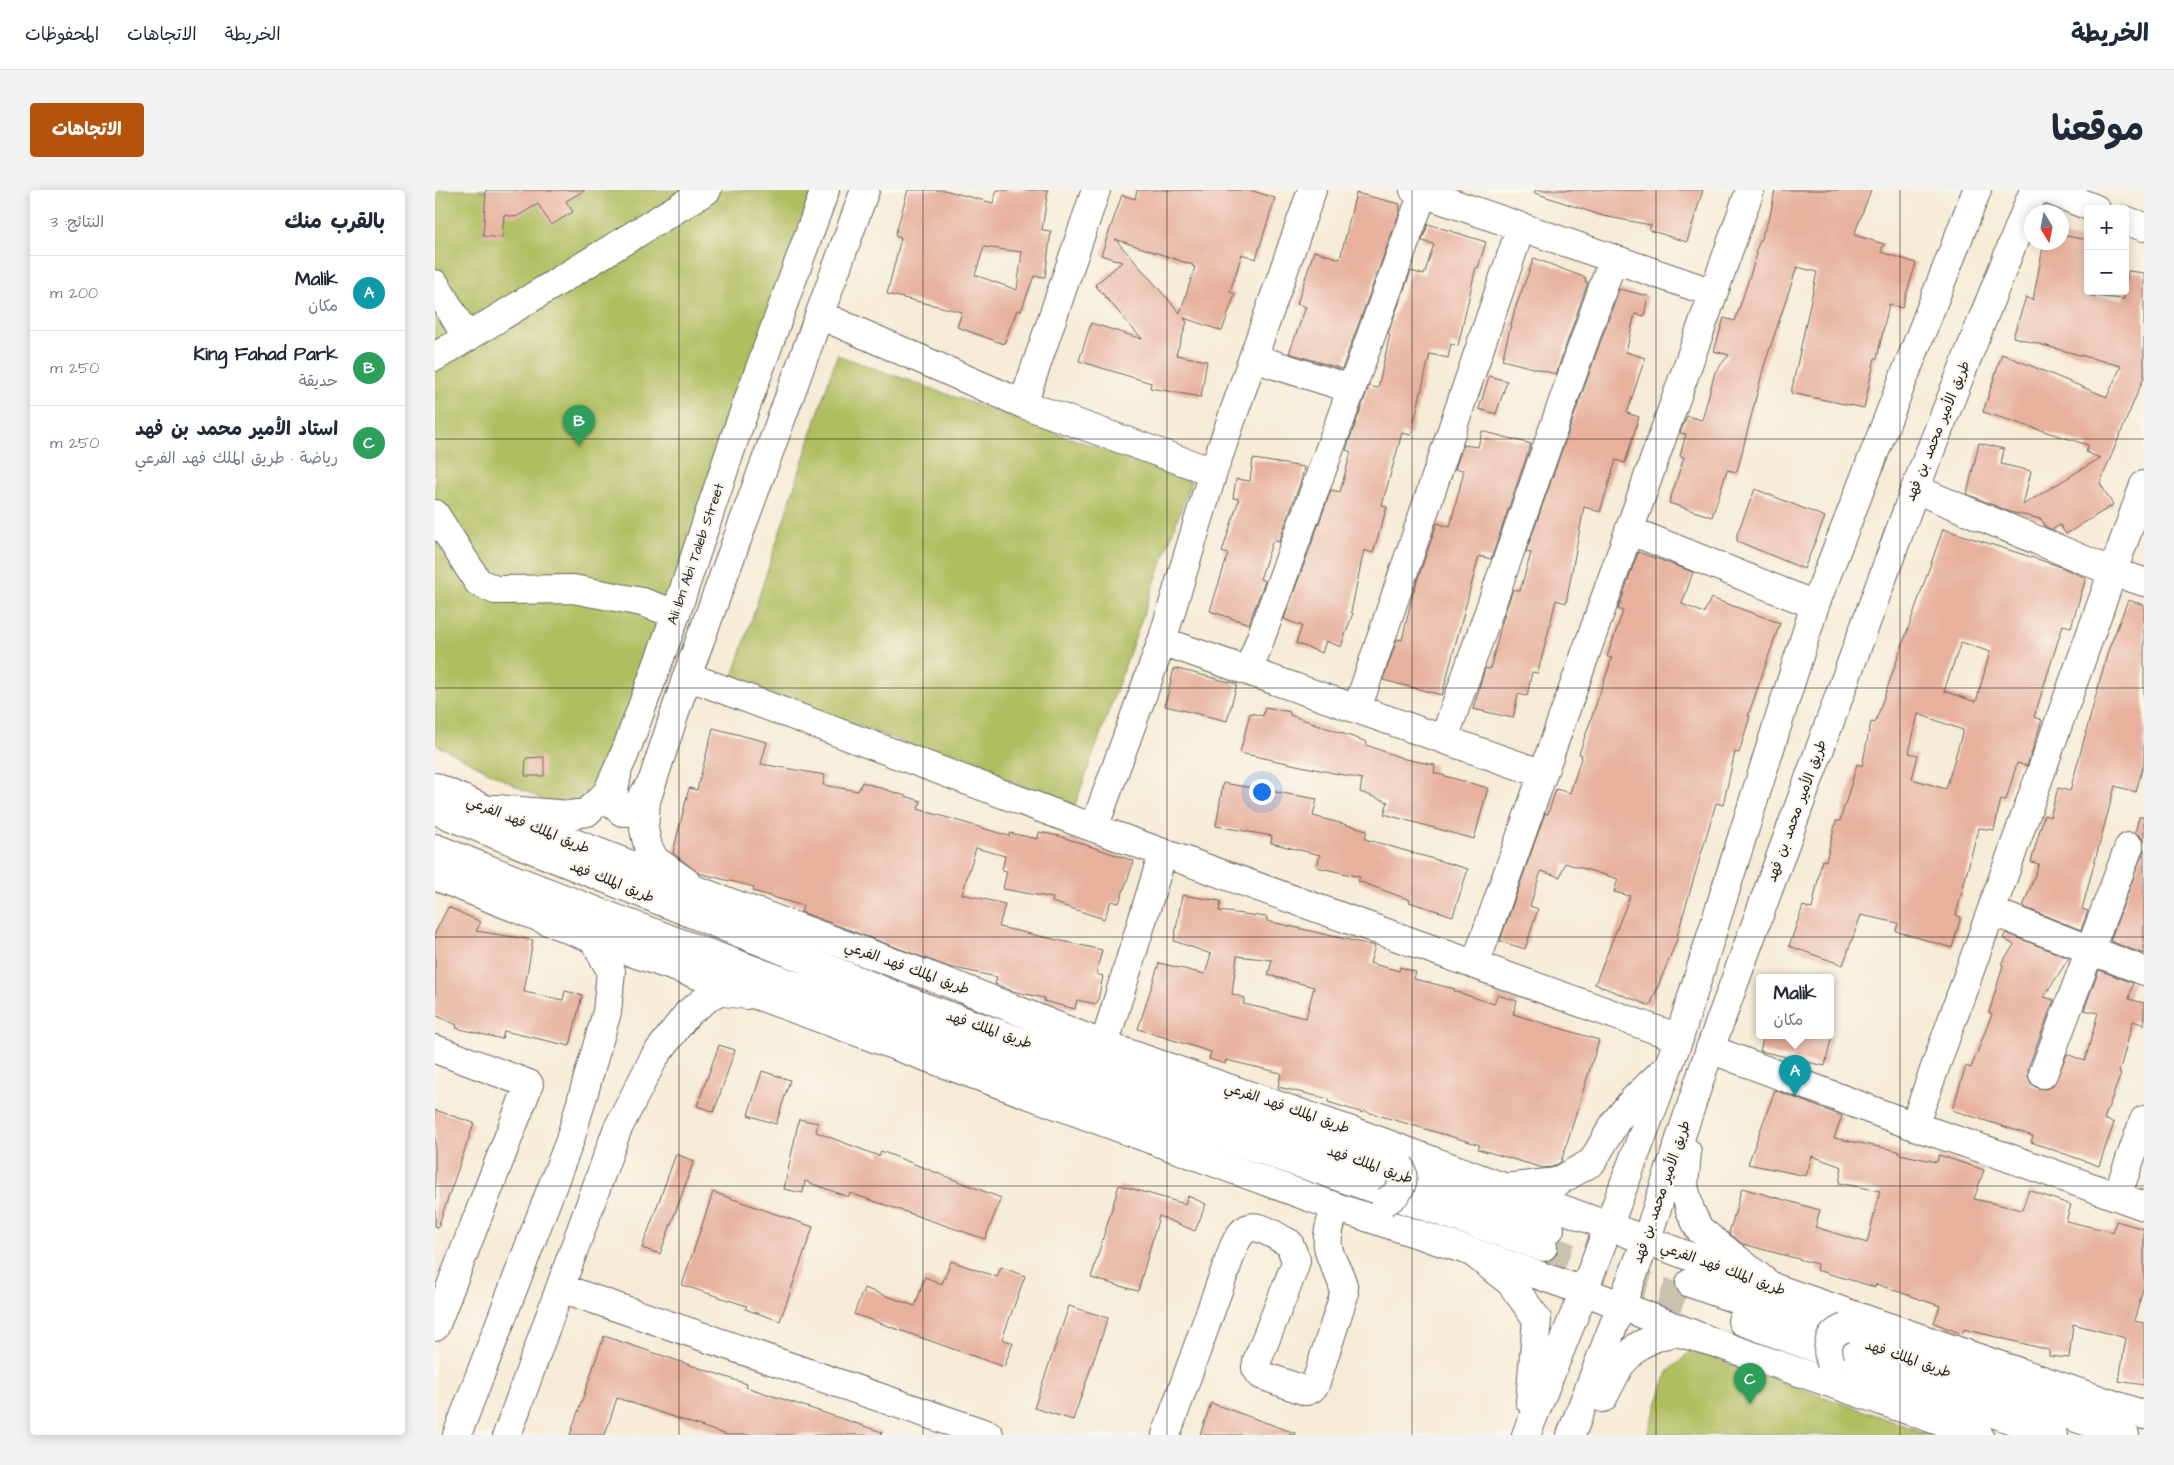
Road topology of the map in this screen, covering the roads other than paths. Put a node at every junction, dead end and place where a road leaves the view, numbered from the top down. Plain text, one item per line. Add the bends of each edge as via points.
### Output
1 (707, 190) edge
2 (825, 190) edge
3 (865, 190) edge
4 (1096, 190) edge
5 (1312, 190) edge
6 (1750, 190) edge
7 (1977, 190) edge
8 (2035, 190) edge
9 (2049, 190) edge
10 (1419, 192) edge
11 (2087, 205) edge
12 (2129, 221) edge
13 (1521, 227) junction
14 (2144, 227) edge
15 (1613, 259) junction
16 (435, 284) edge
17 (1713, 293) junction
18 (820, 315) junction
19 (467, 338) junction
20 (435, 357) edge
21 (1253, 358) junction
22 (1352, 389) junction
23 (1023, 404) junction
24 (1213, 472) junction
25 (2144, 486) edge
26 (1915, 489) junction
27 (435, 514) edge
28 (1629, 530) junction
29 (2113, 572) junction
30 (2144, 582) edge
31 (1815, 606) junction
32 (676, 614) junction
33 (1162, 641) junction
34 (1249, 670) junction
35 (687, 676) junction
36 (1357, 709) junction
37 (1444, 739) junction
38 (618, 769) junction
39 (1543, 774) junction
40 (653, 780) junction
41 (435, 786) edge
42 (483, 808) junction
43 (435, 810) edge
44 (1094, 828) junction
45 (2129, 847) dead end
46 (435, 848) edge
47 (1163, 853) junction
48 (435, 876) edge
49 (699, 891) junction
50 (1991, 911) junction
51 (593, 939) junction
52 (2091, 950) junction
53 (1475, 965) junction
54 (2144, 971) edge
55 (759, 996) junction
56 (1679, 1038) junction
57 (1104, 1045) junction
58 (435, 1049) edge
59 (1710, 1049) junction
60 (1666, 1069) junction
61 (2043, 1074) dead end
62 (1700, 1081) junction
63 (2144, 1120) edge
64 (1914, 1126) junction
65 (1365, 1136) junction
66 (1504, 1188) junction
67 (2117, 1196) junction
68 (2144, 1206) edge
69 (1335, 1207) junction
70 (1609, 1227) junction
71 (1646, 1241) junction
72 (1472, 1252) junction
73 (1772, 1287) junction
74 (561, 1288) junction
75 (1584, 1291) junction
76 (1622, 1305) junction
77 (435, 1328) edge
78 (1888, 1328) junction
79 (1713, 1342) junction
80 (1863, 1393) junction
81 (2144, 1415) edge
82 (1527, 1432) edge
83 (457, 1435) edge
84 (507, 1435) edge
85 (989, 1435) edge
86 (1166, 1435) edge
87 (1571, 1435) edge
88 (1575, 1435) edge
89 (1979, 1435) edge
90 (2053, 1435) edge
91 (2125, 1435) edge

1 - 19 main road
2 - 32 main road, Ali Ibn Abi Taleb Street via 737,431
3 - 18 main road
4 - 23 main road
5 - 21 main road
6 - 17 main road
7 - 31 main road
8 - 26 main road, طريق الأمير محمد بن فهد
9 - 11 main road
10 - 13 main road
10 - 22 main road
12 - 14 main road
13 - 15 main road
13 - 36 main road
15 - 17 main road
15 - 37 main road
16 - 19 main road
17 - 28 main road
18 - 23 main road
18 - 35 main road
19 - 20 main road
21 - 22 main road
21 - 24 main road
22 - 34 main road
23 - 24 main road
24 - 33 main road
25 - 29 main road
26 - 29 main road
26 - 59 main road, طريق الأمير محمد بن فهد
27 - 32 main road via 478,582 495,590 573,589 642,602
28 - 31 main road
28 - 39 main road
29 - 30 main road
29 - 50 main road
31 - 56 main road
32 - 38 main road, Ali Ibn Abi Taleb Street
33 - 34 main road
33 - 44 main road
34 - 36 main road
35 - 40 main road
35 - 44 main road
36 - 37 main road
37 - 39 main road
38 - 40 main road via 611,803 622,812 632,812
38 - 42 main road, Ali Ibn Abi Taleb Street via 607,792 587,812 554,814
39 - 53 main road
40 - 49 main road via 646,801 648,847 655,860
41 - 42 main road, طريق الملك فهد الفرعي
42 - 49 main road, طريق الملك فهد الفرعي
43 - 46 main road, طريق الملك فهد via 921,1006 1547,1238 914,1030
44 - 47 main road
45 - 52 main road
47 - 53 main road
47 - 57 main road
48 - 51 main road
49 - 57 main road, طريق الملك فهد الفرعي via 962,988
50 - 52 main road
50 - 64 main road
51 - 55 main road
51 - 83 main road via 611,971 607,1012 570,1140
52 - 54 main road
52 - 61 main road
53 - 56 main road
55 - 69 main road
55 - 74 main road via 717,991 688,1013 655,1056 617,1130
56 - 60 main road
57 - 65 main road, طريق الملك فهد الفرعي
58 - 77 main road via 529,1084
59 - 62 main road, طريق الأمير محمد بن فهد
59 - 64 main road
60 - 66 main road via 1616,1121 1592,1162 1557,1182
60 - 70 main road
62 - 71 main road, طريق الأمير محمد بن فهد
62 - 73 main road via 1685,1158 1683,1186 1690,1210 1699,1230
63 - 67 main road
64 - 67 main road
65 - 66 main road, طريق الملك فهد الفرعي
65 - 69 main road, bridge via 1399,1164 1403,1183 1398,1193 1385,1202
66 - 70 main road, طريق الملك فهد الفرعي
67 - 68 main road
69 - 72 main road
69 - 86 main road via 1328,1246 1345,1287 1315,1385 1305,1391 1261,1376 1256,1368 1296,1260 1289,1243 1249,1226 1234,1246
70 - 71 main road, طريق الملك فهد الفرعي
70 - 75 main road
71 - 73 main road, طريق الملك فهد الفرعي
71 - 76 main road, طريق الأمير محمد بن فهد
72 - 75 main road
72 - 82 main road via 1510,1282 1537,1319
73 - 78 main road, طريق الملك فهد الفرعي
74 - 84 main road
74 - 85 main road
75 - 76 main road
75 - 82 main road
76 - 79 main road
76 - 87 main road, طريق الأمير محمد بن فهد
78 - 80 main road, bridge via 1845,1328 1831,1337 1827,1347 1831,1363
78 - 81 main road, طريق الملك فهد الفرعي
79 - 80 main road
79 - 88 main road via 1676,1332 1638,1346 1620,1365 1596,1411
80 - 89 main road
90 - 91 main road, طريق الملك فهد via 1687,1291

